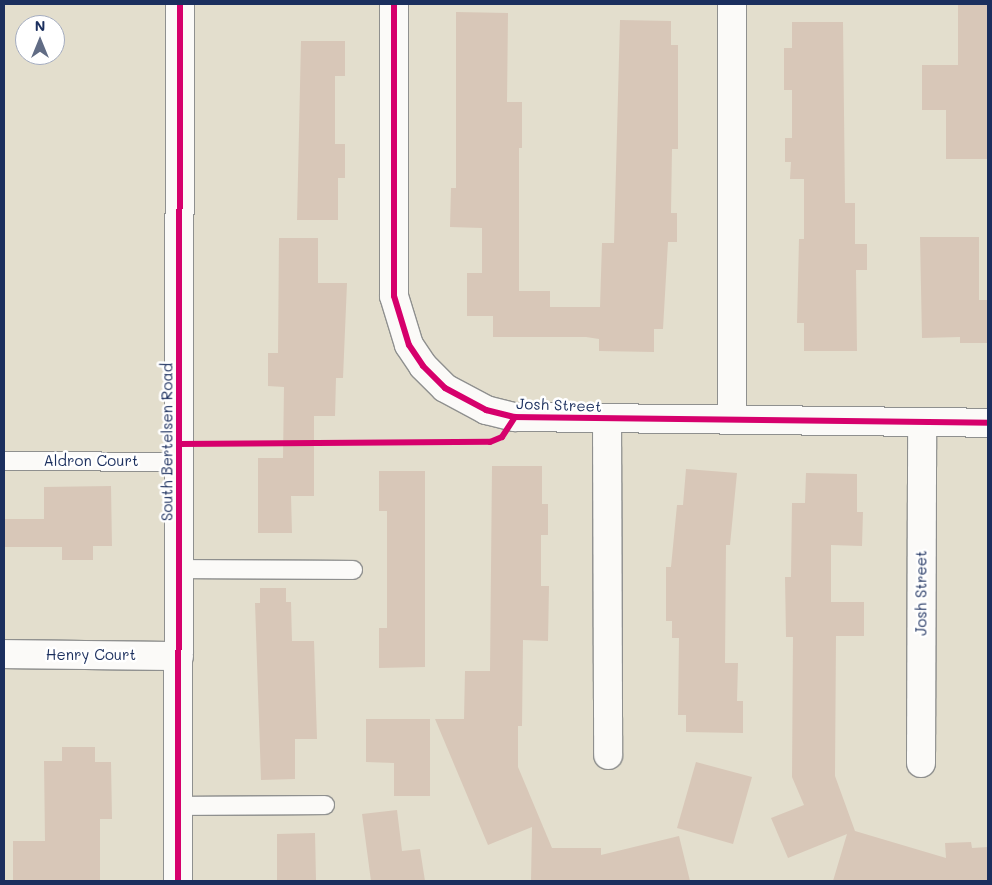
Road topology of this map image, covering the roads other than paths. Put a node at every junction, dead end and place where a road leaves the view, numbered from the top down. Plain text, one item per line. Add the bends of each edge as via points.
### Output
1 (180, 4) edge
2 (394, 4) edge
3 (732, 4) edge
4 (607, 420) junction
5 (732, 420) junction
6 (922, 422) junction
7 (988, 423) edge
8 (4, 461) edge
9 (179, 462) junction
10 (178, 569) junction
11 (353, 570) dead end
12 (4, 654) edge
13 (178, 656) junction
14 (608, 755) dead end
15 (921, 763) dead end
16 (325, 805) dead end
17 (178, 806) junction
18 (178, 881) edge

1 - 9 street, South Bertelsen Road
2 - 4 street, Josh Street via 394,296 409,345 423,366 445,388 486,410 515,418
3 - 5 street
4 - 5 street, Josh Street
4 - 14 street, Josh Street
5 - 6 street, Josh Street
6 - 7 street, Josh Street
6 - 15 street, Josh Street
8 - 9 lane, Aldron Court
9 - 10 street, South Bertelsen Road
10 - 11 lane
10 - 13 street, South Bertelsen Road
12 - 13 street, Henry Court
13 - 17 street, South Bertelsen Road
16 - 17 lane
17 - 18 street, South Bertelsen Road

